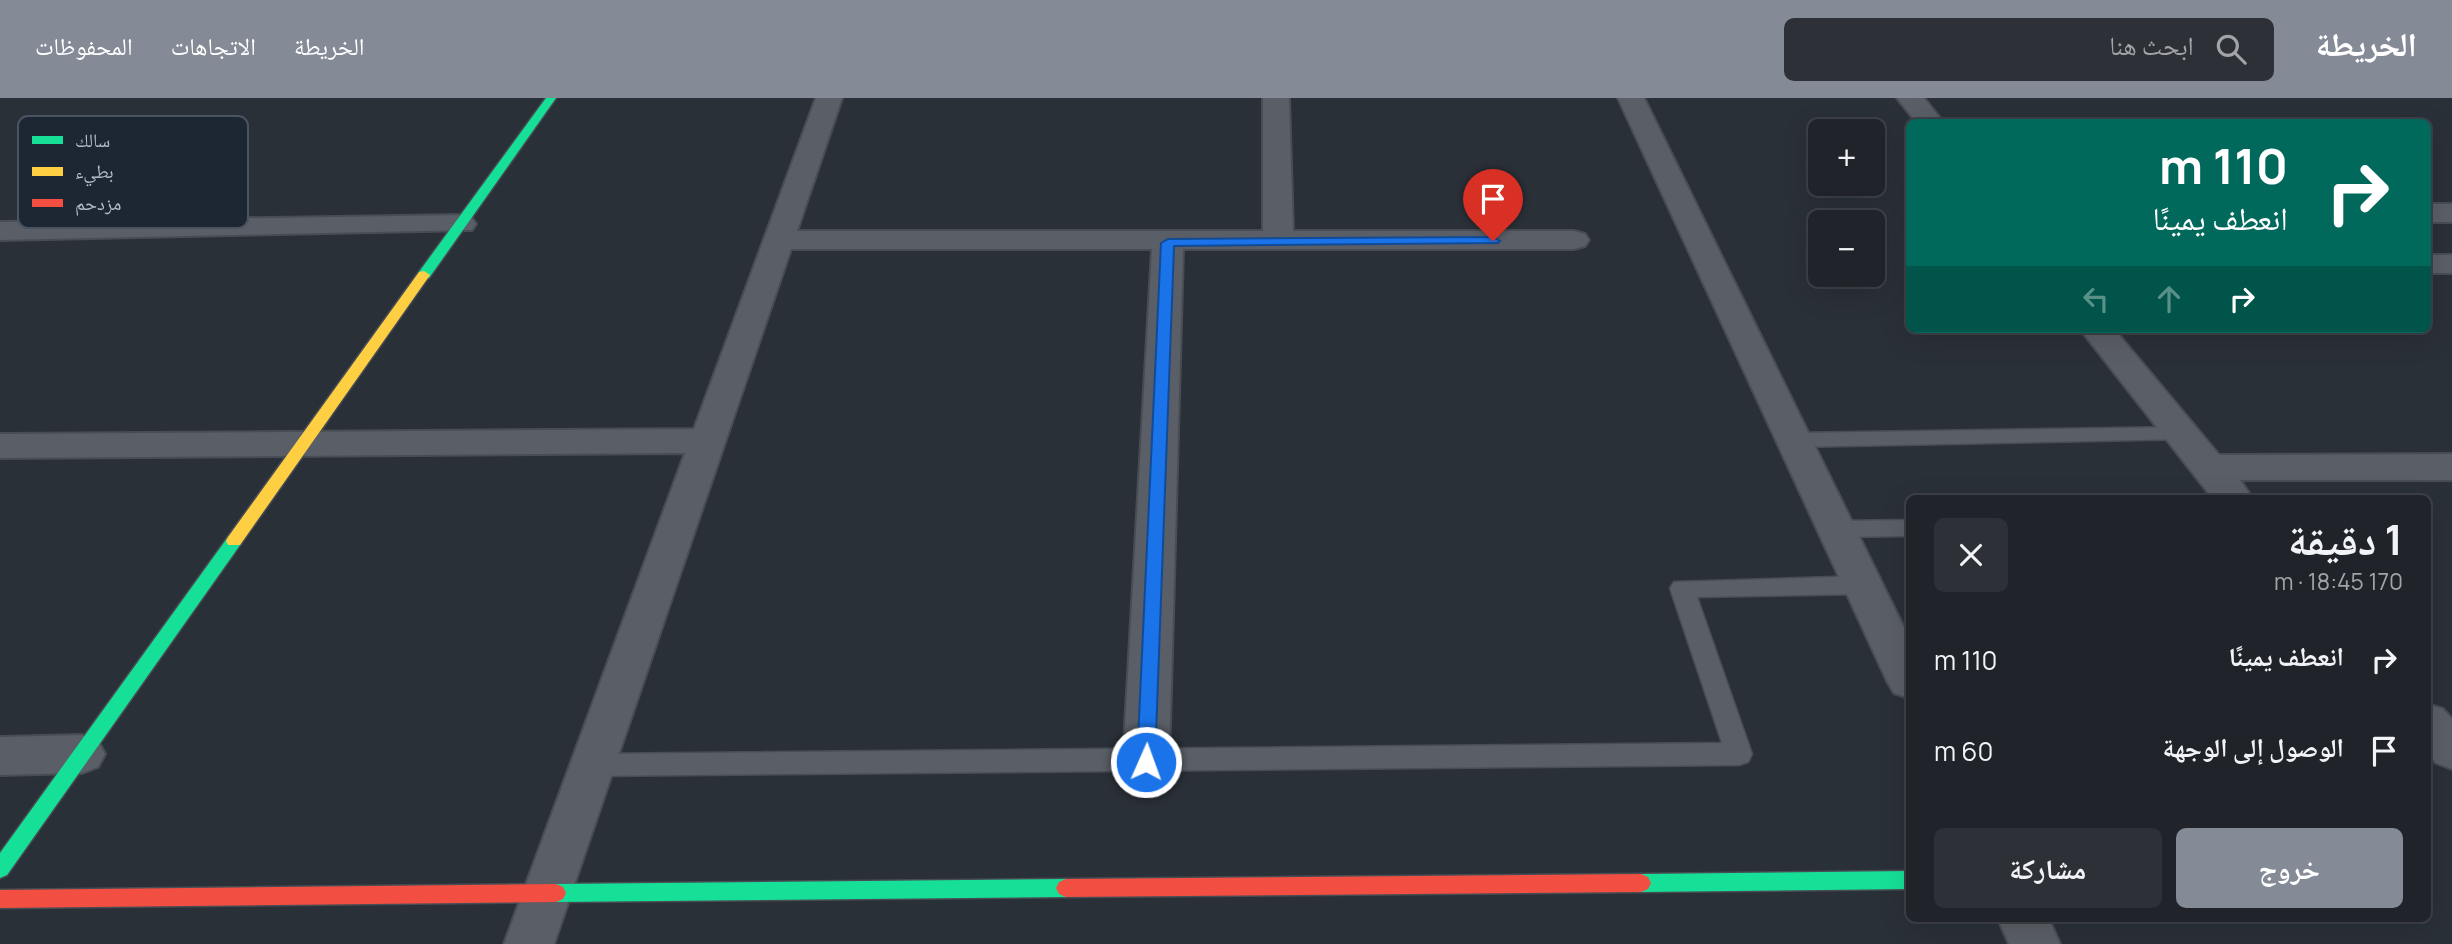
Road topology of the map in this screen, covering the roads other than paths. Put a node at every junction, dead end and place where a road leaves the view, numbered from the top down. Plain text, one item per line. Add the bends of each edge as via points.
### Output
1 (551, 98) edge
2 (828, 98) edge
3 (1276, 98) edge
4 (1631, 98) edge
5 (1910, 98) edge
6 (1928, 119) edge
7 (2431, 213) edge
8 (2452, 213) edge
9 (461, 224) junction
10 (248, 227) edge
11 (198, 228) edge
12 (0, 231) edge
13 (778, 240) junction
14 (1574, 240) dead end
15 (1278, 242) junction
16 (1168, 243) junction
17 (2431, 264) edge
18 (2452, 264) edge
19 (2099, 333) edge
20 (2181, 434) junction
21 (1795, 440) junction
22 (706, 441) junction
23 (303, 444) junction
24 (0, 446) edge
25 (2452, 467) edge
26 (2208, 468) junction
27 (2231, 495) edge
28 (1906, 528) edge
29 (1837, 529) junction
30 (1864, 585) junction
31 (1906, 675) edge
32 (2431, 726) edge
33 (2452, 750) edge
34 (82, 754) junction
35 (0, 756) edge
36 (1146, 762) junction
37 (592, 765) junction
38 (0, 869) edge
39 (1906, 880) edge
40 (546, 894) junction
41 (0, 899) edge
42 (2024, 922) edge
43 (528, 944) edge
44 (2035, 944) edge

1 - 9 street
2 - 13 street
3 - 15 street
4 - 21 street
5 - 6 street
7 - 8 street
9 - 10 street
9 - 23 street
11 - 12 street
13 - 16 street
13 - 22 street
14 - 15 street
15 - 16 street
16 - 36 street
17 - 18 street
19 - 20 street
20 - 21 lane
20 - 26 street
21 - 29 street
22 - 23 street
22 - 37 street
23 - 24 street
23 - 34 street
25 - 26 street
26 - 27 street
28 - 29 lane
29 - 30 street
30 - 31 street
30 - 36 lane via 1682,587 1739,754
32 - 33 street
34 - 35 street
34 - 38 street
36 - 37 lane
37 - 40 street
39 - 40 street
40 - 41 street
40 - 43 street
42 - 44 street

